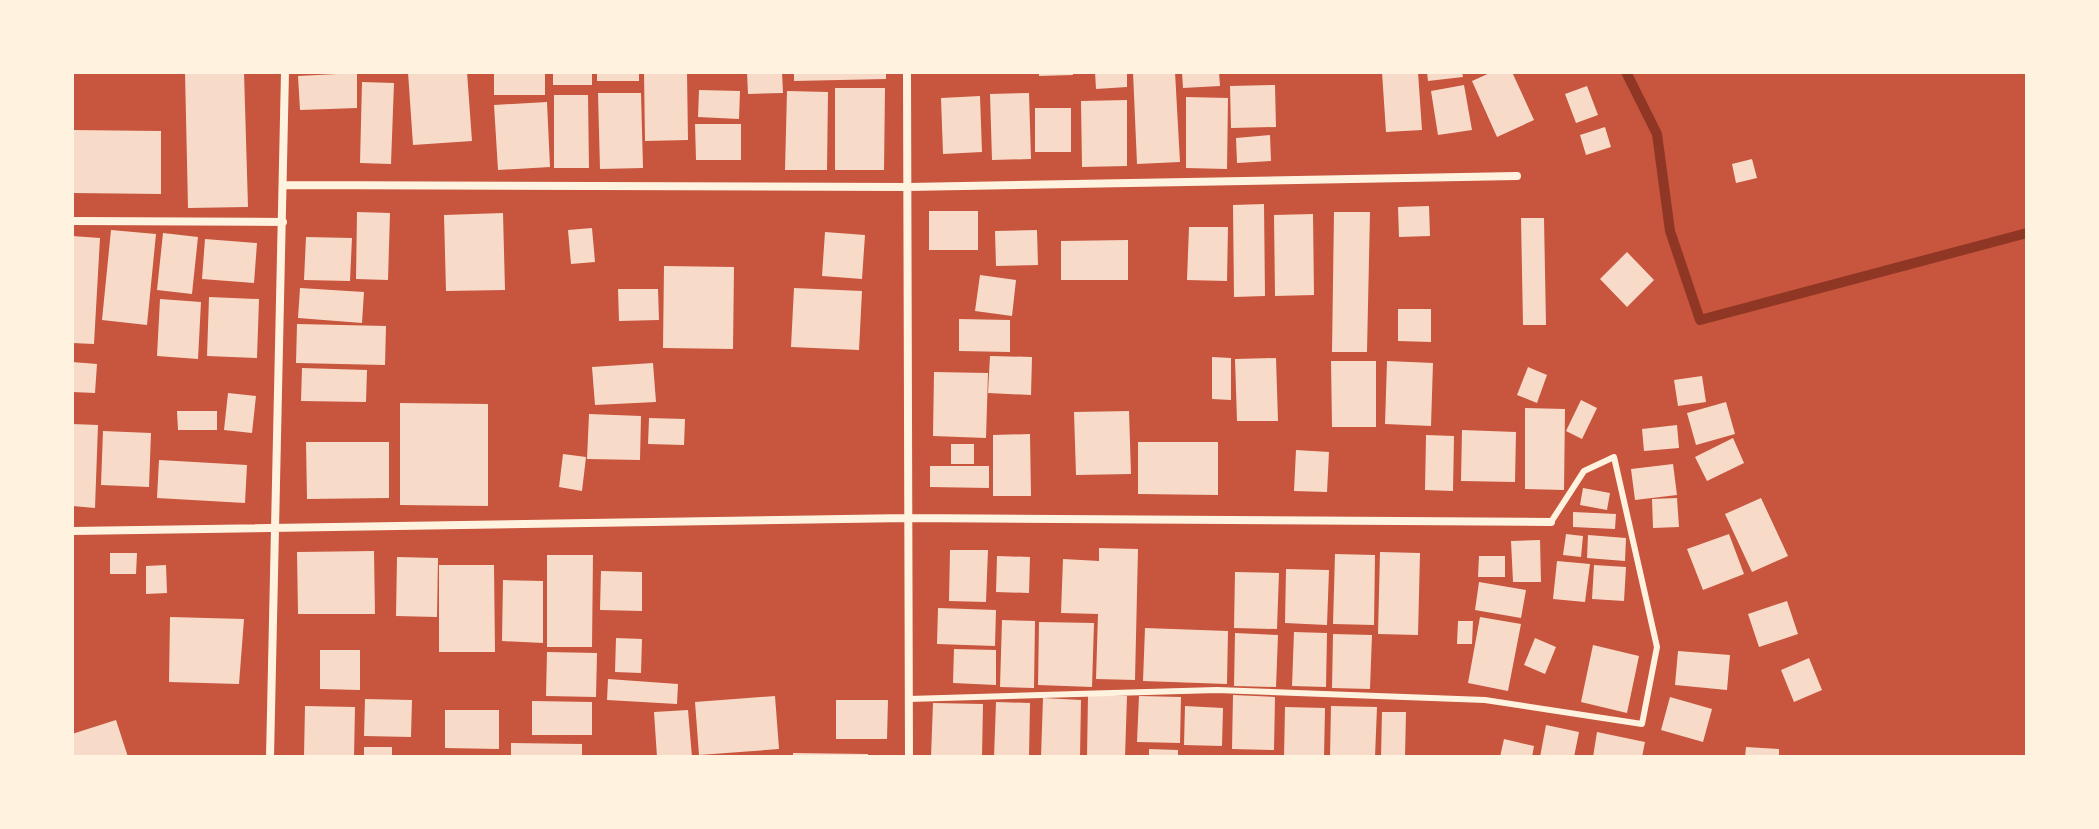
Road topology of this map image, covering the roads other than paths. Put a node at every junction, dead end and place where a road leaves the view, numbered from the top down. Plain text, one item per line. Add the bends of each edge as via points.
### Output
1 (285, 72) edge
2 (907, 72) edge
3 (1517, 176) dead end
4 (284, 185) junction
5 (907, 187) junction
6 (72, 221) edge
7 (283, 222) junction
8 (908, 518) junction
9 (1551, 522) joint
10 (273, 529) junction
11 (72, 531) edge
12 (909, 699) junction
13 (270, 757) edge
14 (909, 757) edge

1 - 4 street
2 - 5 street
3 - 5 street
4 - 5 street
4 - 7 street
5 - 8 street
6 - 7 street
7 - 10 street
8 - 9 street
8 - 10 street
8 - 12 street
9 - 12 lane via 1584,471 1614,457 1657,647 1642,724 1485,700 1232,690
10 - 11 street
10 - 13 street
12 - 14 street

